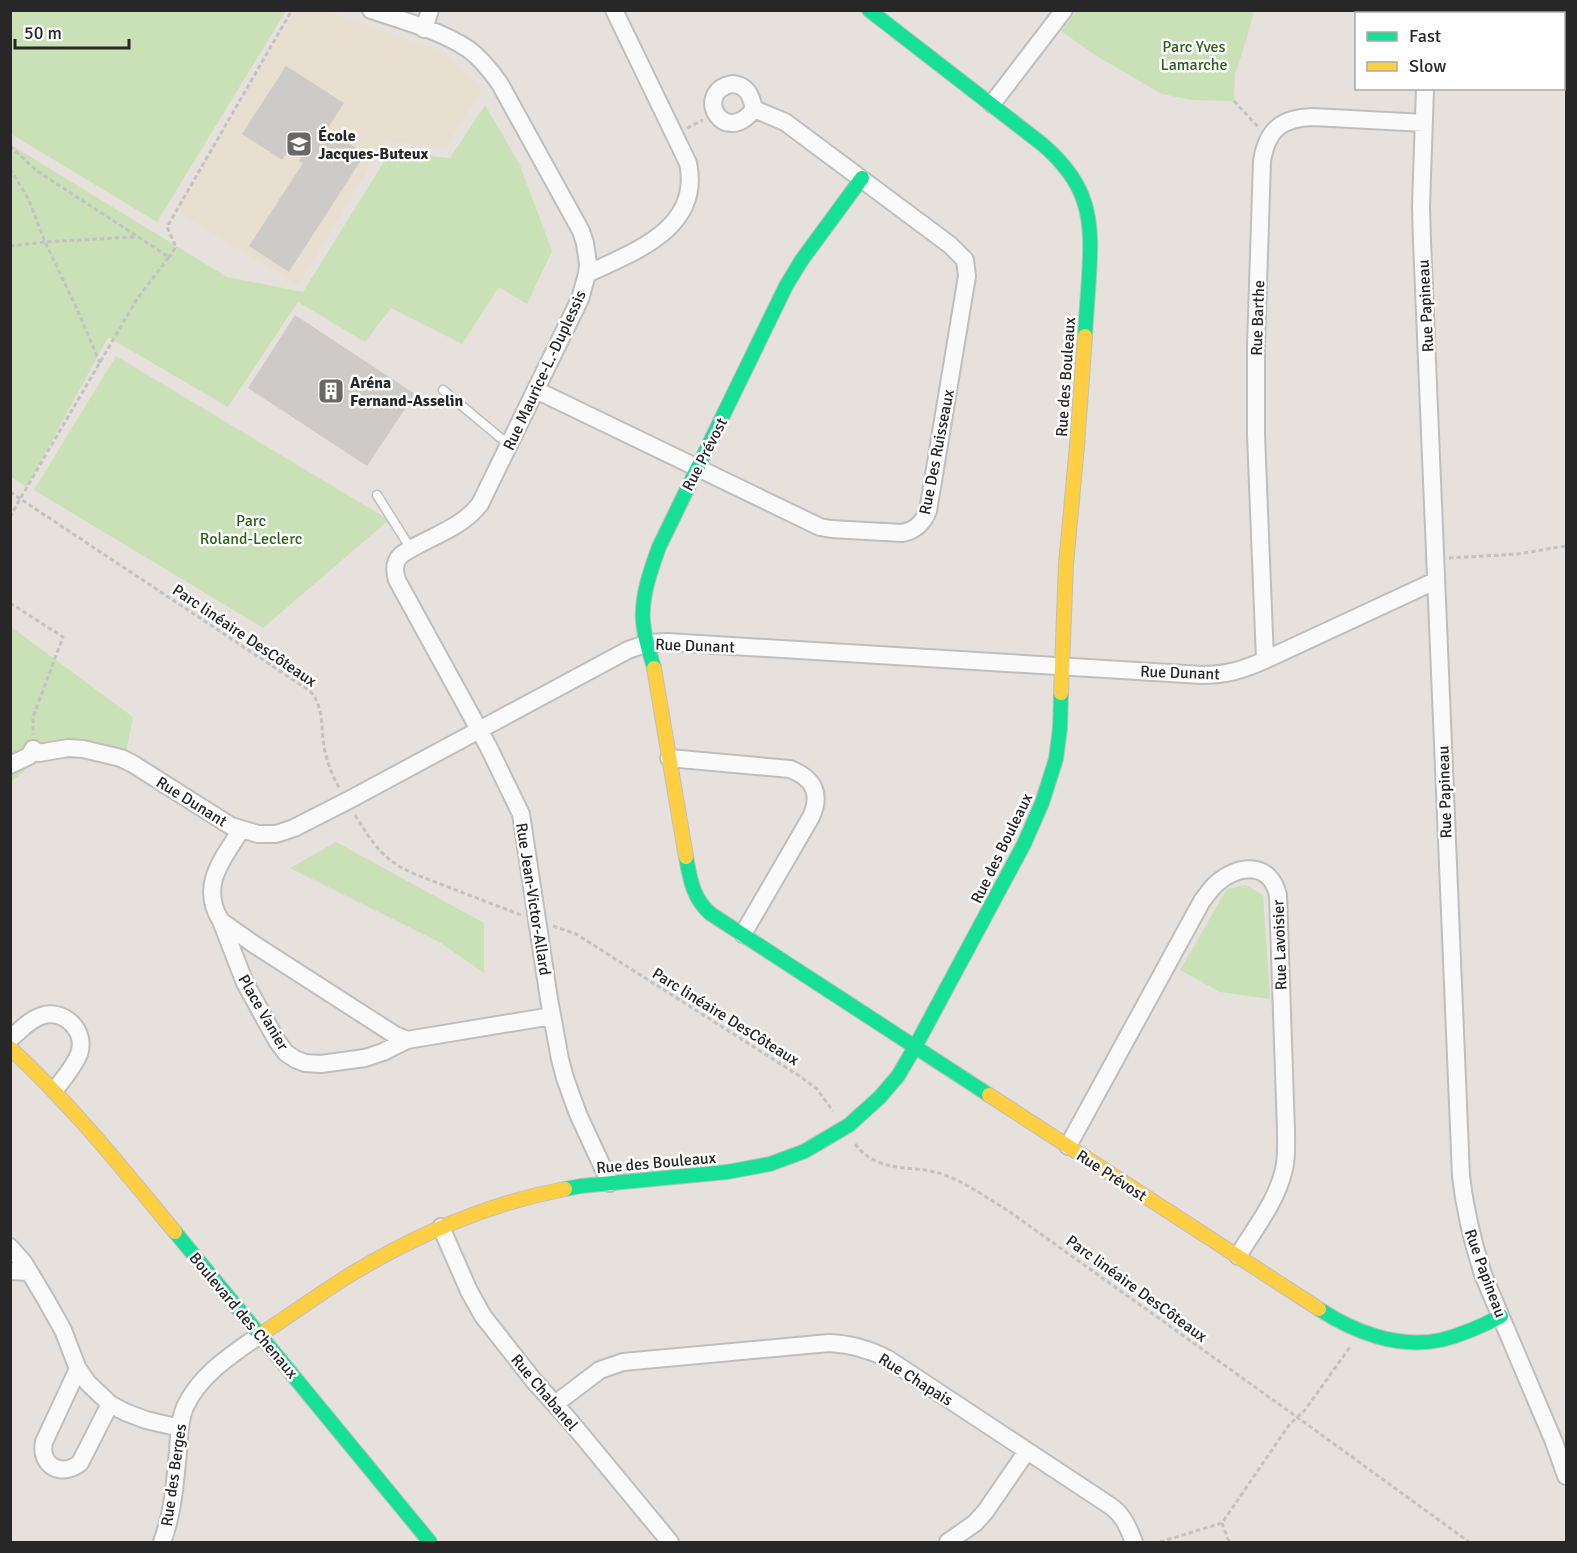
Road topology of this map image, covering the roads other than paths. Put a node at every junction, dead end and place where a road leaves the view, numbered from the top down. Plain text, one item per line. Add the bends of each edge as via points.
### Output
1 (371, 10) edge
2 (430, 10) edge
3 (614, 10) edge
4 (869, 10) edge
5 (1064, 10) edge
6 (424, 29) junction
7 (1425, 90) edge
8 (992, 104) junction
9 (754, 109) junction
10 (1424, 123) junction
11 (862, 178) junction
12 (587, 274) junction
13 (442, 390) dead end
14 (536, 390) junction
15 (509, 445) junction
16 (697, 468) junction
17 (377, 495) dead end
18 (411, 549) junction
19 (396, 563) joint
20 (1435, 581) junction
21 (648, 643) junction
22 (1266, 660) junction
23 (1062, 666) junction
24 (479, 731) junction
25 (669, 758) junction
26 (10, 765) edge
27 (241, 830) junction
28 (221, 921) junction
29 (743, 934) junction
30 (552, 1016) junction
31 (10, 1039) edge
32 (407, 1040) junction
33 (915, 1047) junction
34 (10, 1048) edge
35 (55, 1090) junction
36 (1068, 1146) junction
37 (610, 1183) junction
38 (441, 1227) junction
39 (10, 1247) edge
40 (1238, 1256) junction
41 (10, 1271) edge
42 (29, 1272) junction
43 (1501, 1316) junction
44 (261, 1334) junction
45 (78, 1369) junction
46 (110, 1404) junction
47 (555, 1404) junction
48 (180, 1428) junction
49 (1027, 1451) junction
50 (1566, 1476) edge
51 (162, 1542) edge
52 (430, 1542) edge
53 (670, 1542) edge
54 (948, 1542) edge
55 (1134, 1542) edge

1 - 6 street, Rue Maurice-L.-Duplessis
2 - 6 street
3 - 12 street via 688,164 689,190 675,220 658,238
4 - 8 street, Rue des Bouleaux
5 - 8 street
6 - 12 street, Rue Maurice-L.-Duplessis via 466,48 494,75 581,231 588,254
7 - 10 street, Rue Papineau
8 - 23 street, Rue des Bouleaux via 1066,167 1082,192 1090,220
9 - 9 street via 740,123 726,123 715,114 713,100 719,88 738,84 748,91
9 - 11 street, Rue Des Ruisseaux via 782,120
10 - 20 street, Rue Papineau via 1421,206
10 - 22 street, Rue Barthe via 1305,118 1284,123 1274,130 1265,146 1256,435
11 - 16 street, Rue Prévost via 793,274
11 - 16 street, Rue Des Ruisseaux via 950,245 966,266 925,517 902,533 825,528
12 - 14 street, Rue Maurice-L.-Duplessis via 575,309
13 - 15 lane
14 - 15 street, Rue Maurice-L.-Duplessis
14 - 16 street, Rue Des Ruisseaux
15 - 18 street, Rue Maurice-L.-Duplessis via 474,512
16 - 21 street, Rue Prévost via 651,567 643,613
17 - 18 lane
18 - 19 street, Rue Maurice-L.-Duplessis
19 - 24 street, Rue Jean-Victor-Allard via 397,580
20 - 22 street, Rue Dunant
20 - 43 street, Rue Papineau via 1461,1176 1476,1253
21 - 23 street, Rue Dunant
21 - 24 street, Rue Dunant via 628,650
21 - 25 street, Rue Prévost
22 - 23 street, Rue Dunant via 1215,675
23 - 33 street, Rue des Bouleaux via 1058,745 1042,803
24 - 27 street, Rue Dunant via 285,832 267,835
24 - 30 street, Rue Jean-Victor-Allard via 521,814
25 - 29 street, Rue Prévost via 692,890 705,909
25 - 29 street via 790,769 808,779 814,788 816,808
26 - 27 street, Rue Dunant via 29,756 33,749 39,753 83,749 122,758
27 - 28 street, Place Vanier via 212,882 211,897
28 - 32 street, Place Vanier
28 - 32 street, Place Vanier via 250,992 277,1041 295,1059 321,1064 365,1058
29 - 33 street, Rue Prévost
30 - 32 street, Place Vanier
30 - 37 street, Rue Jean-Victor-Allard via 571,1097
31 - 35 street via 42,1016 58,1015 72,1023 80,1050
33 - 36 street, Rue Prévost
33 - 37 street, Rue des Bouleaux via 898,1076 859,1118 806,1151 727,1172
34 - 35 street, Boulevard des Chenaux
35 - 44 street, Boulevard des Chenaux
36 - 40 street, Rue Prévost
36 - 40 street, Rue Lavoisier via 1202,901 1225,878 1249,869 1265,873 1278,895 1286,1153 1276,1192
37 - 38 street, Rue des Bouleaux via 525,1198
38 - 44 street, Rue des Bouleaux via 352,1274
38 - 47 street, Rue Chabanel via 479,1310
39 - 42 street
40 - 43 street, Rue Prévost via 1328,1315 1389,1340 1435,1341
41 - 42 street
42 - 45 street via 63,1330
43 - 50 street, Rue Papineau
44 - 48 street, Rue des Berges via 220,1364 198,1387 185,1406
44 - 52 street, Boulevard des Chenaux
45 - 46 street
45 - 46 street via 44,1442 43,1452 49,1464 65,1470 80,1463
46 - 48 street via 146,1420
47 - 49 street, Rue Chapais via 600,1370 623,1362 840,1343 865,1348 888,1359
47 - 53 street, Rue Chabanel
48 - 51 street, Rue des Berges via 172,1508
49 - 54 street via 985,1512
49 - 55 street, Rue Chapais via 1115,1509

